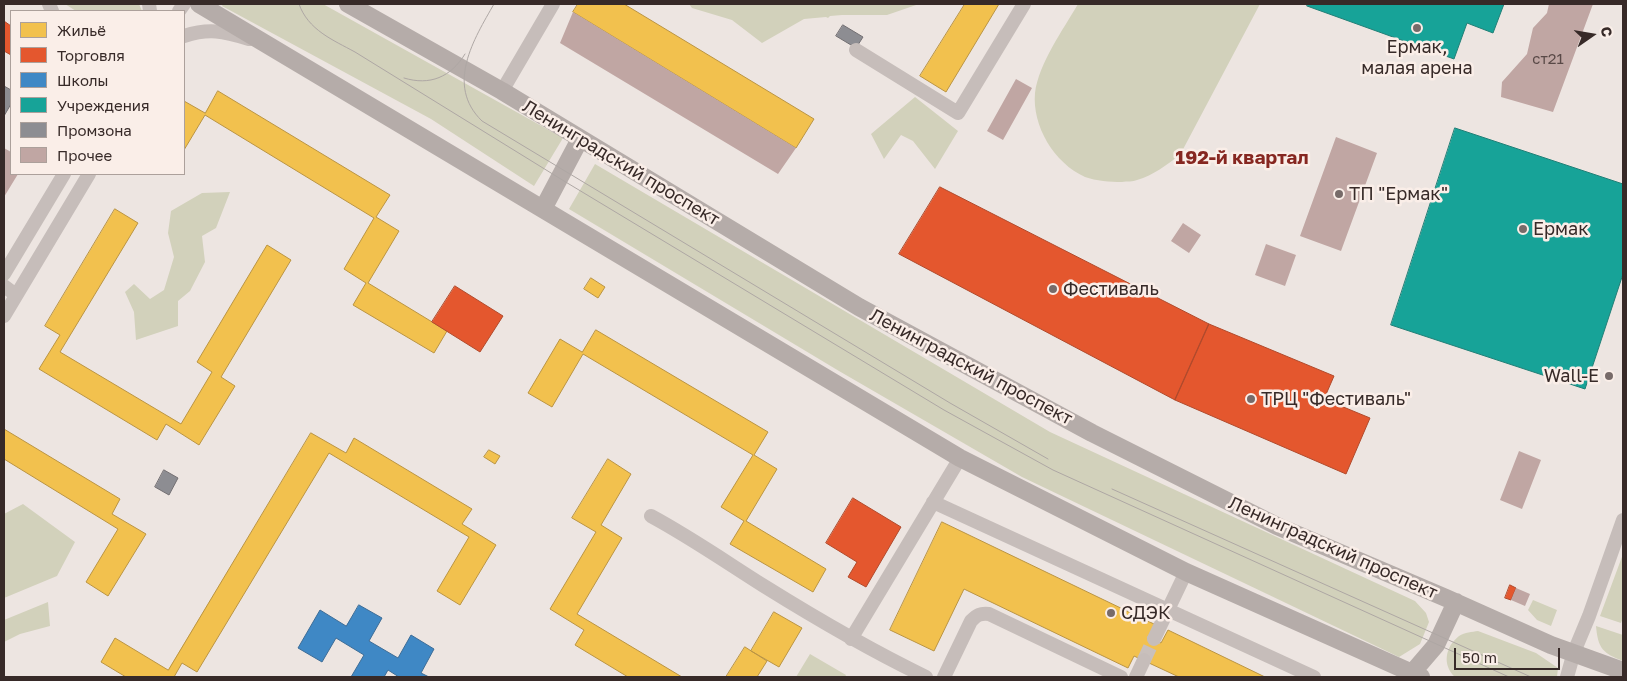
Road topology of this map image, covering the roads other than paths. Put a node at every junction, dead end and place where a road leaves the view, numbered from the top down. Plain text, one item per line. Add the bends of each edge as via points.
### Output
1 (199, 4) edge
2 (348, 4) edge
3 (553, 4) edge
4 (1024, 4) edge
5 (185, 36) edge
6 (274, 47) junction
7 (856, 50) dead end
8 (502, 91) junction
9 (580, 139) junction
10 (63, 175) edge
11 (88, 175) edge
12 (543, 209) junction
13 (4, 274) edge
14 (4, 286) edge
15 (16, 295) junction
16 (4, 316) edge
17 (960, 458) junction
18 (933, 502) junction
19 (651, 516) dead end
20 (1623, 520) edge
21 (1186, 572) junction
22 (1456, 602) junction
23 (1168, 611) junction
24 (851, 639) junction
25 (1154, 639) tunnel mouth
26 (1574, 652) junction
27 (1144, 660) tunnel mouth
28 (1623, 672) edge
29 (1414, 676) edge
30 (926, 677) edge
31 (944, 677) edge
32 (1121, 677) edge
33 (1136, 677) edge
34 (1314, 677) edge
35 (1567, 677) edge

1 - 6 main road
2 - 8 main road, Ленинградский проспект
3 - 8 street
4 - 7 street via 958,113
5 - 6 street via 219,31
6 - 12 main road
8 - 9 main road, Ленинградский проспект
9 - 12 main road
9 - 22 main road, Ленинградский проспект via 859,307 1092,433 1276,526
10 - 13 street
11 - 15 street
12 - 17 main road
14 - 15 street
15 - 16 street
17 - 18 street
17 - 21 main road
18 - 23 street
18 - 24 street
19 - 24 street
20 - 26 street
21 - 23 street
21 - 29 main road
22 - 26 main road, Ленинградский проспект
22 - 29 main road via 1436,645
23 - 25 street
23 - 34 street
24 - 30 street
26 - 28 main road, Ленинградский проспект
26 - 35 street
27 - 33 street
31 - 32 street via 971,621 983,613

